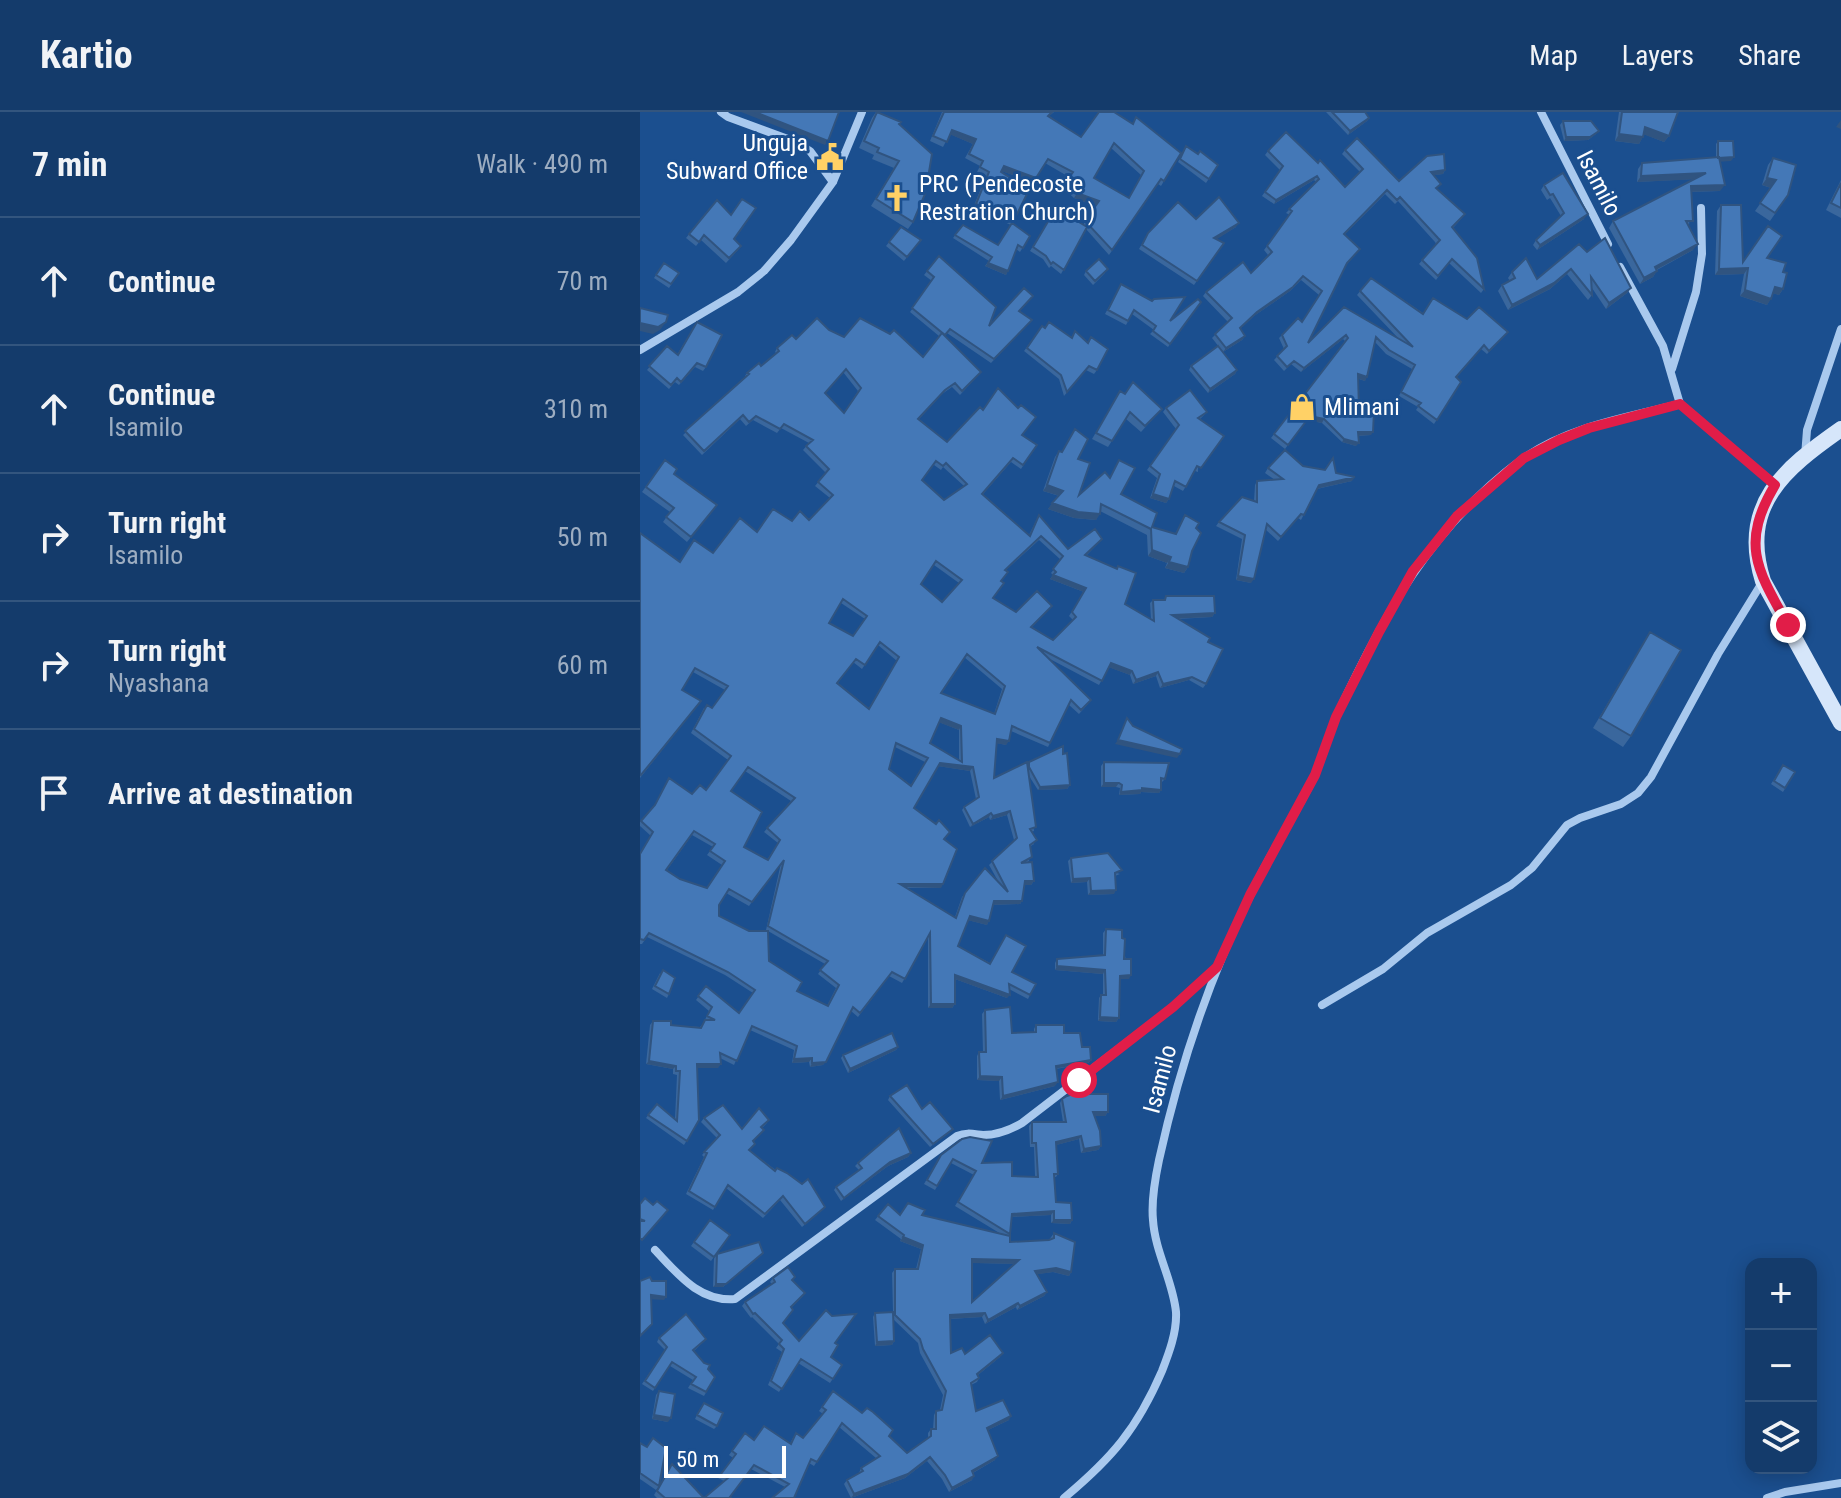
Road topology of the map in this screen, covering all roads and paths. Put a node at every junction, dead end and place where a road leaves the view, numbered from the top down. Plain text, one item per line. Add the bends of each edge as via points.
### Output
1 (721, 112) edge
2 (862, 112) edge
3 (1541, 112) edge
4 (833, 182) junction
5 (1701, 208) dead end
6 (1841, 329) edge
7 (640, 350) edge
8 (1672, 370) junction
9 (1680, 404) junction
10 (1841, 429) edge
11 (1805, 457) junction
12 (1775, 485) junction
13 (1763, 581) junction
14 (1841, 723) edge
15 (1217, 967) junction
16 (1322, 1005) dead end
17 (655, 1250) dead end
18 (1841, 1483) edge
19 (1064, 1498) edge
20 (1767, 1498) edge

1 - 4 street via 796,142 810,151
2 - 4 street
3 - 8 street, Isamilo
4 - 7 street via 764,271
5 - 8 street via 1696,292
6 - 11 street via 1810,419
8 - 9 street, Isamilo
9 - 12 street
9 - 15 street, Isamilo via 1559,440 1524,458 1457,516 1413,571 1379,632 1336,717 1315,775
10 - 11 street
11 - 12 street
12 - 13 street via 1755,528
13 - 14 street
13 - 16 street via 1638,793 1567,825 1511,885 1460,912 1383,969
15 - 17 street via 1022,1123 994,1134 957,1136 735,1299 704,1295
15 - 19 street, Isamilo via 1190,1042 1153,1196 1152,1222 1176,1313 1168,1356 1121,1445
18 - 20 street

